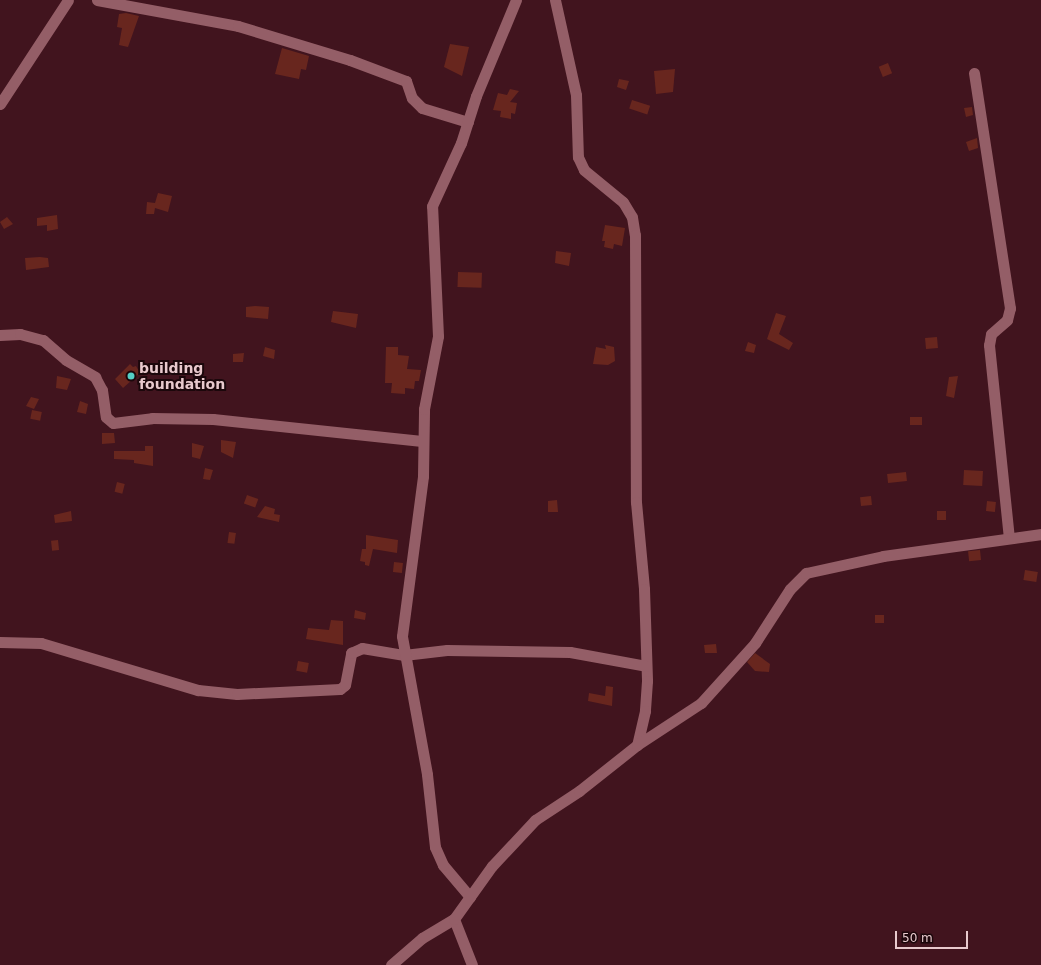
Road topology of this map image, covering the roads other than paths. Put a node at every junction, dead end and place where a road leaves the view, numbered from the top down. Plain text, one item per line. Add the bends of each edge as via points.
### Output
1 (68, 0) edge
2 (97, 0) edge
3 (516, 0) edge
4 (555, 0) edge
5 (974, 73) dead end
6 (0, 104) edge
7 (468, 122) junction
8 (0, 335) edge
9 (422, 441) junction
10 (1041, 534) edge
11 (1009, 537) junction
12 (0, 642) edge
13 (404, 655) junction
14 (646, 666) junction
15 (637, 745) junction
16 (470, 897) junction
17 (454, 919) junction
18 (391, 965) edge
19 (472, 965) edge

1 - 6 street
2 - 7 street via 238,26 350,60 406,80 412,98 422,108
3 - 7 street
4 - 14 street via 576,95 578,157 584,170 623,202 632,217 635,231 636,502 644,589
5 - 11 street via 1010,308 1007,320 991,334 989,345
7 - 9 street via 432,206 438,336 426,393
8 - 9 street via 20,334 43,340 66,360 95,377 102,390 106,418 113,423 152,418 213,419
9 - 13 street via 423,476 403,618
10 - 11 street
11 - 15 street via 883,556 806,573 790,590 755,643 718,687 700,703
12 - 13 street via 41,643 186,687 237,694 335,691 345,685 353,650 368,648
13 - 14 street via 447,650 570,652
13 - 16 street via 427,774 438,856
14 - 15 street via 645,711
15 - 16 street via 579,792 535,820 509,846
16 - 17 street
17 - 18 street via 422,938
17 - 19 street

